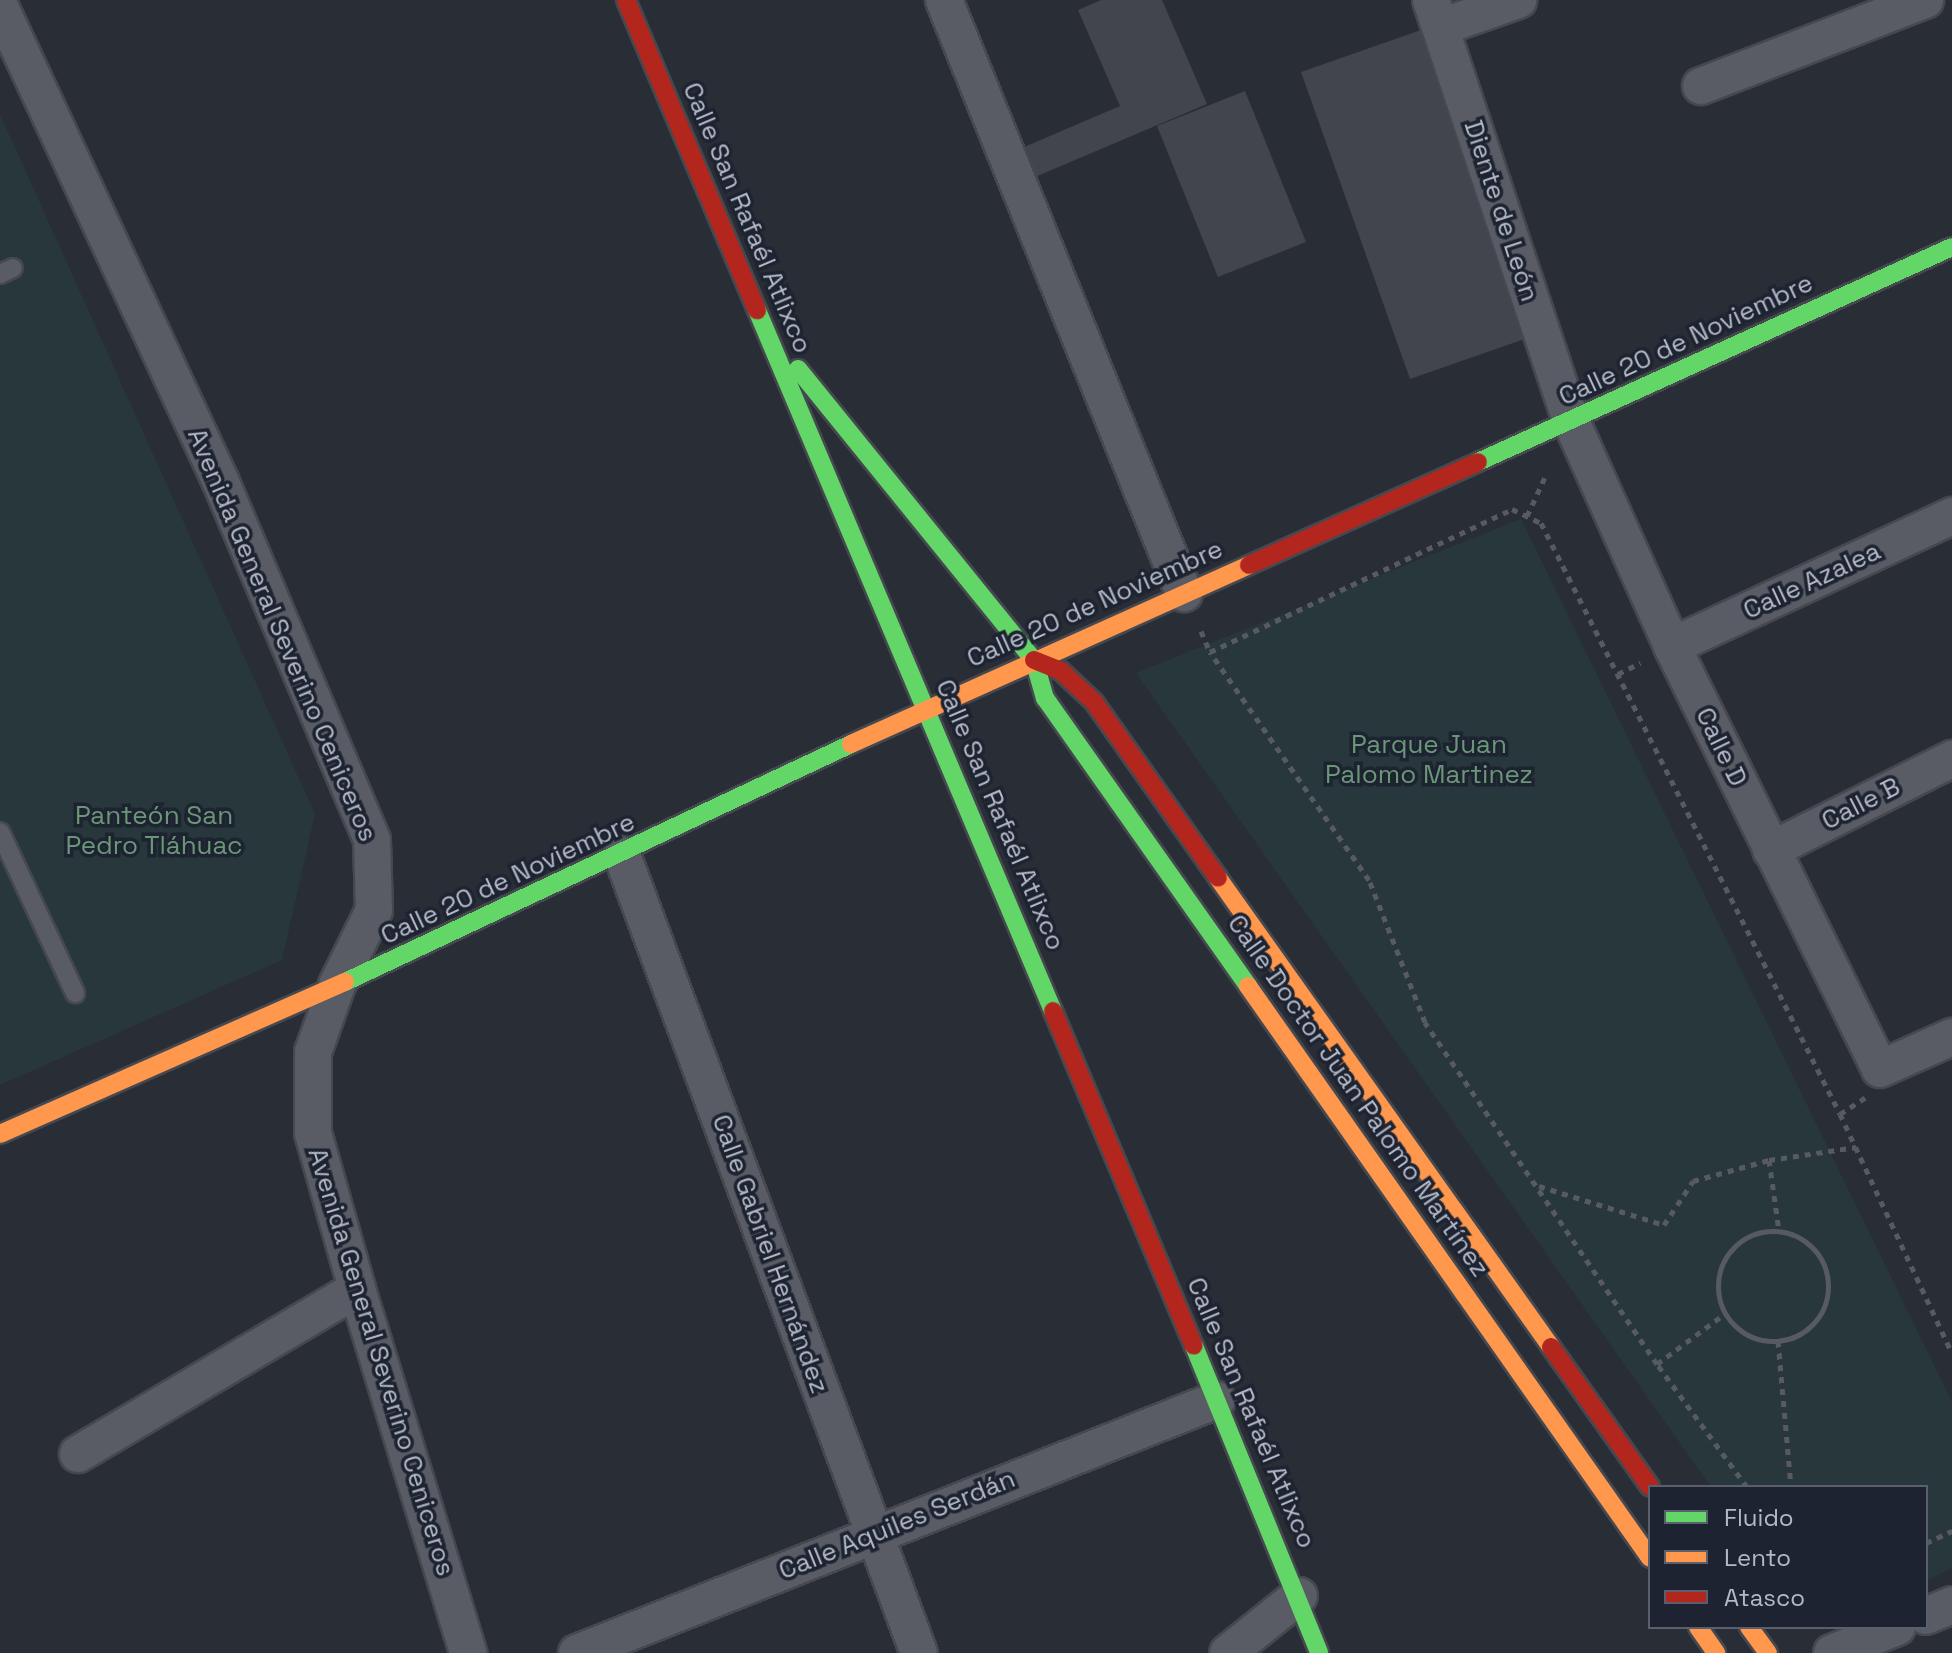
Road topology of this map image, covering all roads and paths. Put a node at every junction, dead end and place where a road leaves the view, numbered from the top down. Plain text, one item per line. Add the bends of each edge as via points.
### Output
1 (626, 0) edge
2 (944, 0) edge
3 (1518, 0) edge
4 (1925, 0) edge
5 (0, 7) edge
6 (1436, 14) edge
7 (1701, 86) dead end
8 (1952, 247) edge
9 (767, 330) junction
10 (1571, 421) junction
11 (1952, 516) edge
12 (1184, 593) junction
13 (1672, 646) junction
14 (1034, 660) junction
15 (927, 708) junction
16 (1952, 759) edge
17 (0, 832) edge
18 (1771, 850) junction
19 (622, 855) junction
20 (337, 985) junction
21 (75, 993) dead end
22 (1952, 1037) edge
23 (0, 1134) edge
24 (1856, 1147) junction
25 (1769, 1160) junction
26 (1539, 1186) junction
27 (1779, 1231) junction
28 (357, 1289) junction
29 (1726, 1313) junction
30 (1778, 1341) junction
31 (1952, 1353) edge
32 (1657, 1364) junction
33 (1217, 1400) junction
34 (78, 1454) dead end
35 (1649, 1485) edge
36 (1746, 1485) edge
37 (1791, 1485) edge
38 (1952, 1531) edge
39 (874, 1534) junction
40 (1928, 1542) edge
41 (1648, 1555) edge
42 (1299, 1596) junction
43 (1952, 1605) edge
44 (1928, 1615) edge
45 (1699, 1629) edge
46 (1750, 1629) edge
47 (1892, 1629) edge
48 (468, 1653) edge
49 (577, 1653) edge
50 (919, 1653) edge
51 (1228, 1653) edge
52 (1319, 1653) edge
53 (1716, 1653) edge
54 (1768, 1653) edge
55 (1832, 1653) edge

1 - 9 street, Calle San Rafaél Atlixco
2 - 12 street
3 - 6 street
4 - 7 street
5 - 20 street, Avenida General Severino Ceniceros via 220,480 372,840 374,910
6 - 10 street, Diente de León
8 - 10 street, Calle 20 de Noviembre
9 - 14 street, Calle Doctor Juan Palomo Martínez
9 - 15 street, Calle San Rafaél Atlixco
10 - 12 street, Calle 20 de Noviembre
10 - 13 street, Calle D
11 - 13 street, Calle Azalea
12 - 14 street, Calle 20 de Noviembre
13 - 18 street, Calle D
14 - 15 street, Calle 20 de Noviembre
14 - 35 street, Calle Doctor Juan Palomo Martínez via 1061,671 1094,702
14 - 41 street, Calle Doctor Juan Palomo Martínez via 1045,698
15 - 19 street, Calle 20 de Noviembre
15 - 33 street, Calle San Rafaél Atlixco
16 - 18 street, Calle B
17 - 21 lane
18 - 22 street, Calle D via 1880,1069
19 - 20 street, Calle 20 de Noviembre
19 - 39 street, Calle Gabriel Hernández
20 - 23 street, Calle 20 de Noviembre
20 - 28 street, Avenida General Severino Ceniceros via 313,1052 313,1133
24 - 25 path
24 - 26 path via 1541,523 1512,509 1210,652 1369,880 1425,1022
24 - 31 path
25 - 26 path via 1693,1181 1664,1225
25 - 27 path
26 - 32 path
27 - 29 path via 1743,1239 1729,1252 1717,1287
27 - 30 path via 1813,1248 1823,1263 1827,1288 1821,1313 1810,1327
28 - 34 street
28 - 48 street, Avenida General Severino Ceniceros
29 - 30 path via 1745,1333
29 - 32 path
30 - 37 path
32 - 36 path
33 - 39 street, Calle Aquiles Serdán
33 - 42 street, Calle San Rafaél Atlixco
38 - 40 path
39 - 49 street, Calle Aquiles Serdán
39 - 50 street, Calle Gabriel Hernández
42 - 51 street
42 - 52 street, Calle San Rafaél Atlixco
43 - 44 street
45 - 53 street
46 - 54 street
47 - 55 street

